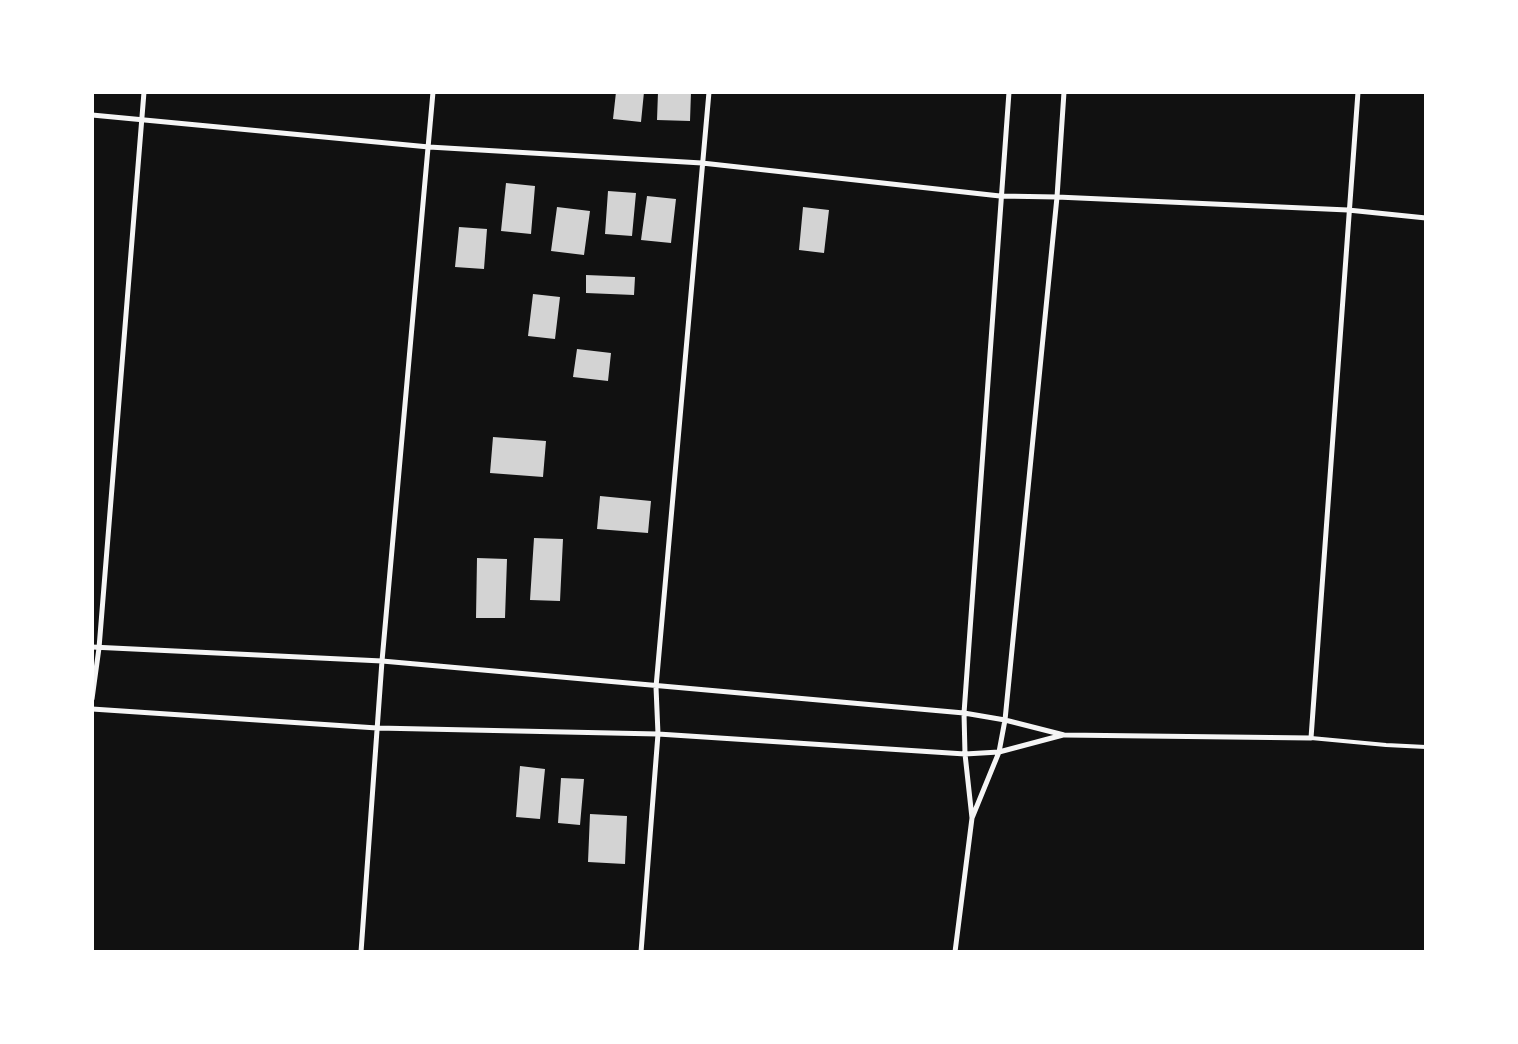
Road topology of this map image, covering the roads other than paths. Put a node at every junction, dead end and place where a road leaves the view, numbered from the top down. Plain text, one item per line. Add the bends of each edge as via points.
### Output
1 (144, 92) edge
2 (434, 92) edge
3 (709, 92) edge
4 (1009, 92) edge
5 (1064, 92) edge
6 (1358, 92) edge
7 (92, 115) edge
8 (142, 121) junction
9 (429, 147) junction
10 (702, 163) junction
11 (1000, 196) junction
12 (1057, 197) junction
13 (1348, 210) junction
14 (1426, 218) edge
15 (92, 647) edge
16 (99, 648) junction
17 (382, 661) junction
18 (656, 687) junction
19 (92, 699) edge
20 (92, 709) edge
21 (964, 713) junction
22 (1005, 720) junction
23 (377, 728) junction
24 (658, 734) junction
25 (1064, 735) junction
26 (1311, 738) junction
27 (1426, 747) edge
28 (999, 752) junction
29 (965, 754) junction
30 (972, 818) junction
31 (361, 952) edge
32 (641, 952) edge
33 (955, 952) edge

1 - 8 street
2 - 9 street
3 - 10 street
4 - 11 street
5 - 12 street
6 - 13 street
7 - 8 street
8 - 9 street
8 - 16 street
9 - 10 street
9 - 17 street
10 - 11 street
10 - 18 street
11 - 12 street
11 - 21 street
12 - 13 street
12 - 22 street
13 - 14 street
13 - 26 street
15 - 16 street
16 - 17 street
16 - 19 street
17 - 18 street
17 - 23 street
18 - 21 street
18 - 24 street
20 - 23 street
21 - 22 street
21 - 29 street
22 - 25 street
22 - 28 street
23 - 24 street
23 - 31 street
24 - 29 street
24 - 32 street
25 - 26 street
25 - 28 street
26 - 27 lane
28 - 29 street
28 - 30 street
29 - 30 street
30 - 33 street

